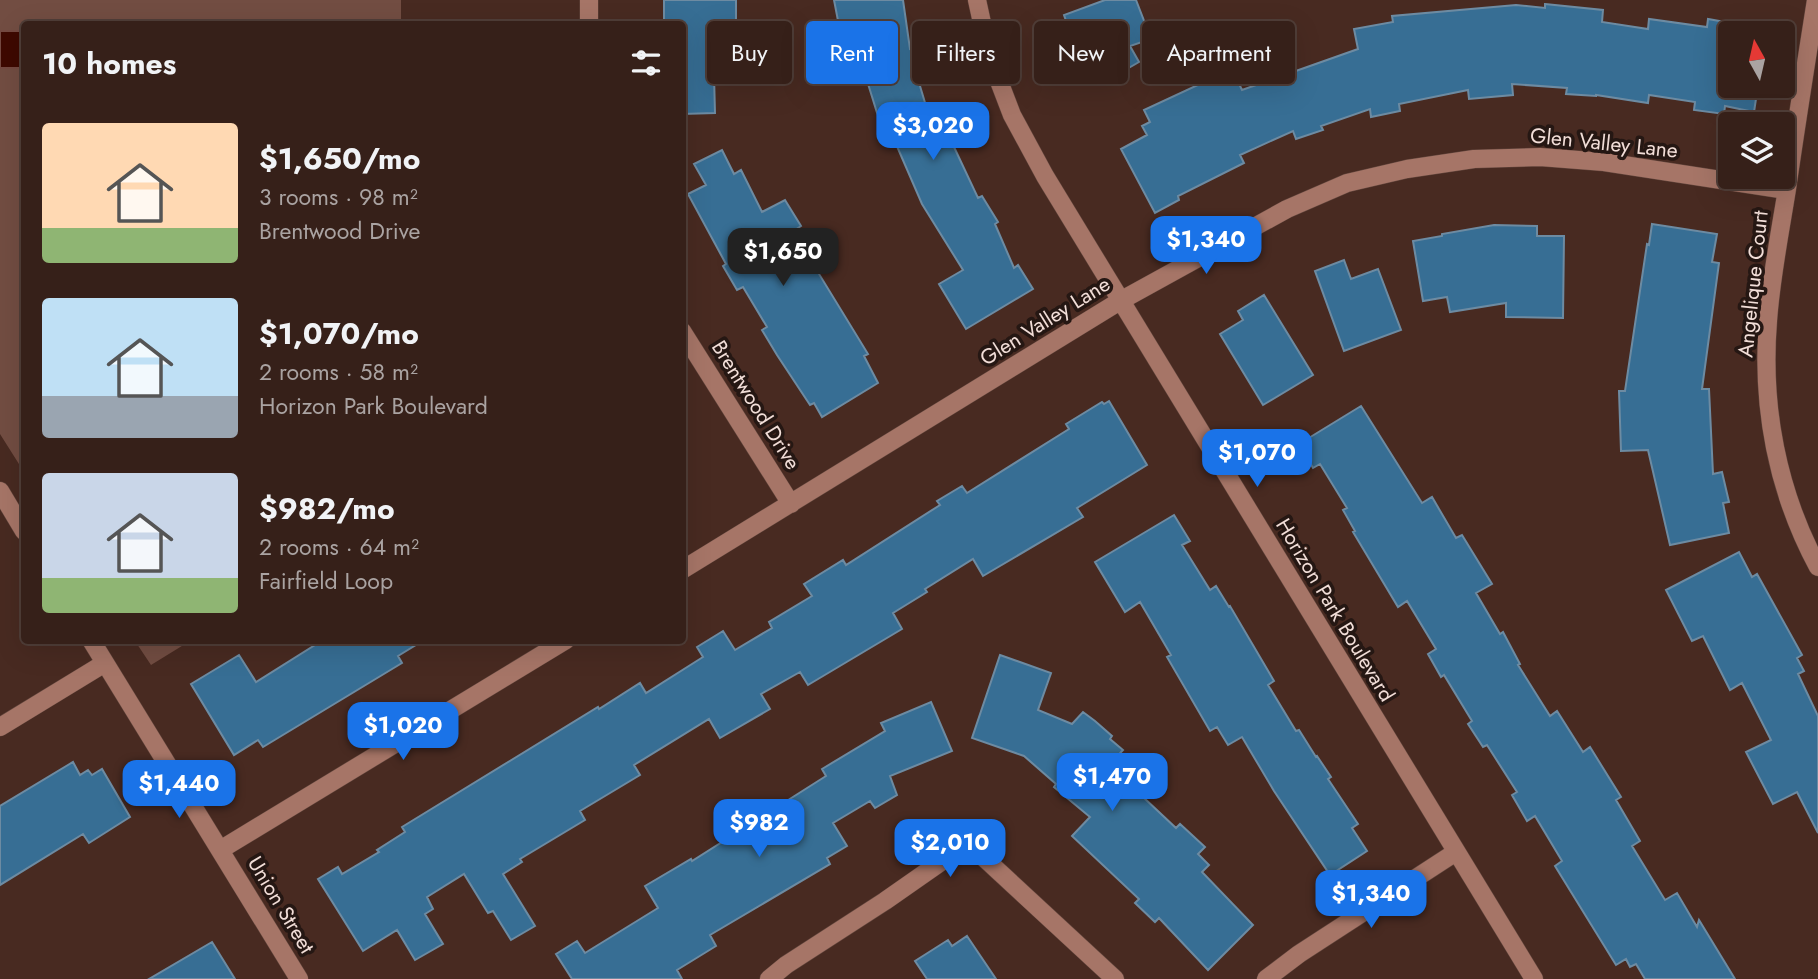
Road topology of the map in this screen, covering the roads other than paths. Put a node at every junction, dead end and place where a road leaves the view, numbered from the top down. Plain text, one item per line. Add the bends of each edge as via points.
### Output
1 (589, 0) edge
2 (977, 0) edge
3 (1816, 0) edge
4 (589, 21) edge
5 (1786, 190) junction
6 (1120, 301) junction
7 (686, 337) edge
8 (0, 491) edge
9 (791, 504) junction
10 (21, 526) edge
11 (1818, 567) edge
12 (686, 568) edge
13 (93, 644) edge
14 (559, 644) edge
15 (105, 663) junction
16 (0, 727) edge
17 (220, 850) junction
18 (1456, 852) junction
19 (299, 979) edge
20 (769, 979) edge
21 (1115, 979) edge
22 (1266, 979) edge
23 (1534, 979) edge

1 - 4 street
2 - 6 street, Horizon Park Boulevard via 989,55 1012,115
3 - 5 street, Angelique Court
5 - 6 street, Glen Valley Lane via 1540,156 1407,169 1347,183 1287,209
5 - 11 street, Angelique Court via 1768,320 1768,414 1779,469
6 - 9 street, Glen Valley Lane
6 - 18 street, Horizon Park Boulevard
7 - 9 street, Brentwood Drive
8 - 10 street
9 - 12 street, Glen Valley Lane
13 - 15 street, Union Street
14 - 17 street
15 - 16 street
15 - 17 street, Union Street
17 - 19 street, Union Street
18 - 22 street
18 - 23 street, Horizon Park Boulevard
20 - 21 street via 968,843

